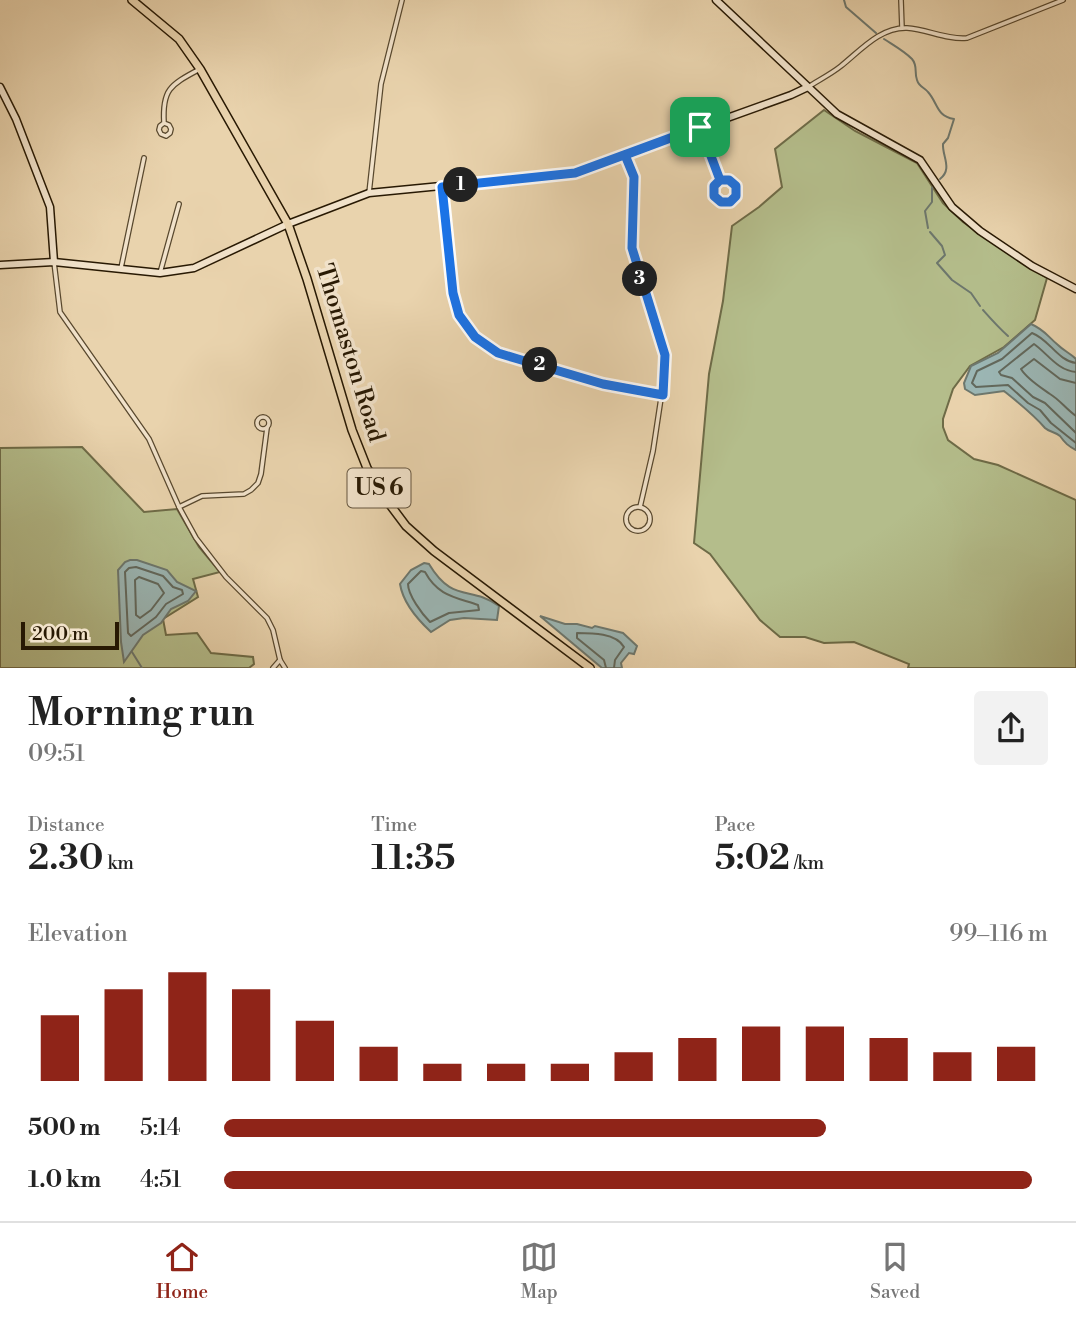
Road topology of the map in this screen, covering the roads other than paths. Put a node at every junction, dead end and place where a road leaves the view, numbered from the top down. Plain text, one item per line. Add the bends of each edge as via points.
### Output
1 (132, 0) edge
2 (402, 0) edge
3 (716, 0) edge
4 (901, 0) edge
5 (1063, 0) edge
6 (902, 28) junction
7 (200, 69) junction
8 (0, 87) edge
9 (808, 87) junction
10 (164, 123) dead end
11 (700, 127) junction
12 (625, 155) junction
13 (144, 158) dead end
14 (720, 180) junction
15 (442, 187) junction
16 (369, 193) junction
17 (179, 204) dead end
18 (288, 224) junction
19 (54, 262) junction
20 (0, 265) edge
21 (121, 270) junction
22 (160, 273) junction
23 (1076, 289) edge
24 (663, 395) junction
25 (267, 428) dead end
26 (179, 507) junction
27 (640, 507) junction
28 (279, 660) junction
29 (273, 668) edge
30 (285, 668) edge
31 (590, 668) edge

1 - 7 main road, Thomaston Road / US 6 via 179,39
2 - 16 street via 381,83
3 - 9 street
4 - 6 street
5 - 6 street via 967,38
6 - 9 street via 880,35
7 - 10 street via 169,89 163,101
7 - 18 main road, Thomaston Road / US 6
8 - 19 street via 50,207
9 - 11 street
9 - 23 street via 843,119 920,160 952,207 980,231
11 - 12 street
11 - 14 street
12 - 15 street via 575,173
12 - 24 street via 634,177 632,248 665,355
13 - 21 street
14 - 14 street via 714,186 714,196 730,202 736,196 736,186
15 - 16 street
15 - 24 street via 453,293 459,315 475,337 498,353 603,384
16 - 18 street
17 - 22 street
18 - 22 street via 194,268
18 - 31 main road, Thomaston Road / US 6 via 352,430 385,498 406,526 434,551
19 - 20 street
19 - 21 street
19 - 26 street via 60,312 149,439
21 - 22 street
24 - 27 street
25 - 26 street via 258,484 244,494 202,496
26 - 28 street via 214,562 267,618
27 - 27 street via 648,512 650,522 636,531 627,524 626,516
28 - 29 street
28 - 30 street

